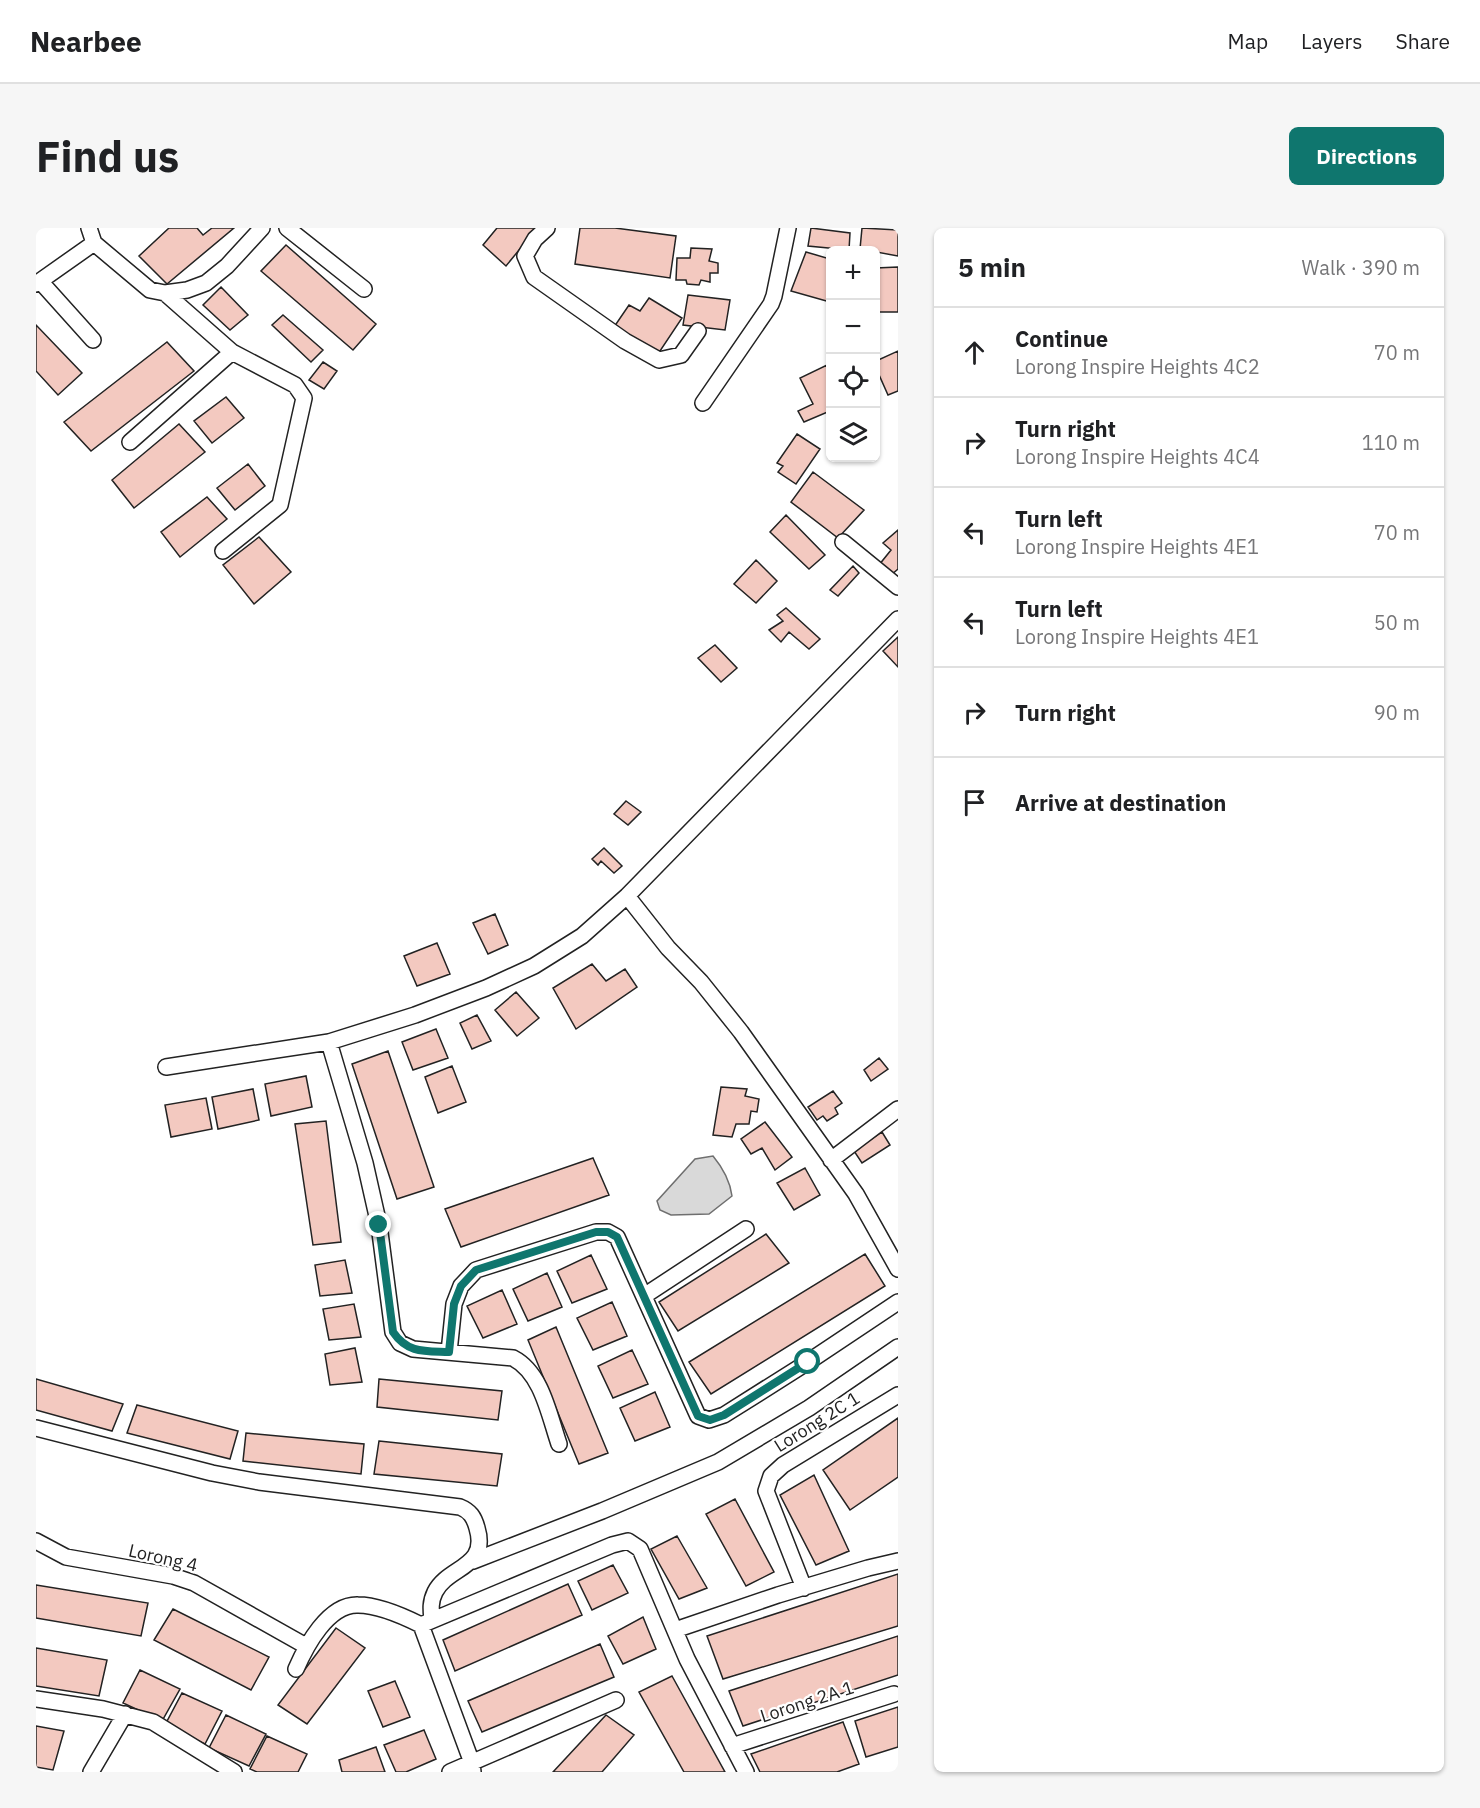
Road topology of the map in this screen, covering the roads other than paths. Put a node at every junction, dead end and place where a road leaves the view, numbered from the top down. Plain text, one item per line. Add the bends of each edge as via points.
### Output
1 (89, 228) edge
2 (262, 228) edge
3 (288, 228) edge
4 (547, 228) edge
5 (788, 228) edge
6 (94, 243) junction
7 (38, 282) edge
8 (364, 289) dead end
9 (165, 293) junction
10 (698, 331) dead end
11 (93, 340) dead end
12 (232, 352) junction
13 (703, 403) dead end
14 (130, 442) dead end
15 (843, 542) dead end
16 (223, 551) dead end
17 (898, 587) edge
18 (898, 619) edge
19 (627, 896) junction
20 (329, 1042) junction
21 (166, 1067) dead end
22 (898, 1109) edge
23 (831, 1160) junction
24 (746, 1228) dead end
25 (898, 1269) edge
26 (644, 1296) junction
27 (898, 1302) edge
28 (898, 1347) edge
29 (449, 1352) junction
30 (898, 1395) edge
31 (36, 1428) edge
32 (559, 1444) dead end
33 (36, 1541) edge
34 (473, 1560) junction
35 (898, 1561) edge
36 (804, 1588) junction
37 (426, 1622) junction
38 (675, 1630) junction
39 (306, 1646) junction
40 (296, 1669) dead end
41 (894, 1694) dead end
42 (36, 1699) edge
43 (616, 1700) dead end
44 (125, 1714) junction
45 (732, 1746) junction
46 (472, 1767) edge
47 (91, 1772) edge
48 (234, 1772) edge
49 (450, 1772) edge
50 (746, 1772) edge

1 - 6 street
2 - 9 street via 206,283
3 - 8 street
4 - 10 street via 525,256 534,277 625,341 659,360 681,355
5 - 13 street via 771,304
6 - 7 street
6 - 9 street via 150,290
7 - 11 street
9 - 12 street
12 - 14 street
12 - 16 street via 295,385 304,398 280,505
15 - 17 street
18 - 19 street
19 - 20 street via 582,936 534,966 415,1015
19 - 23 street via 722,1006
20 - 21 street
20 - 29 street via 379,1225 393,1332 400,1343 413,1350
22 - 23 street
23 - 25 street via 856,1194
24 - 26 street
26 - 27 street via 698,1416 710,1420 724,1415
26 - 29 street via 617,1237 596,1232 476,1270 461,1286 454,1304
28 - 34 street via 809,1408 718,1462
29 - 32 street via 513,1358 525,1364 537,1382
30 - 36 street, Lorong 2C 1 via 771,1476 766,1491
31 - 34 street via 259,1482 460,1507 469,1511 477,1526 480,1542
33 - 39 street, Lorong 4 via 66,1557 194,1583
34 - 37 street via 435,1591
35 - 36 street
36 - 38 street
37 - 38 street via 628,1541 640,1549
37 - 39 street via 358,1605 342,1608 324,1622
37 - 46 street
38 - 45 street
39 - 40 street
41 - 45 street, Lorong 2A 1
42 - 44 street
43 - 46 street
44 - 47 street
44 - 48 street via 153,1722
45 - 50 street
46 - 49 street

